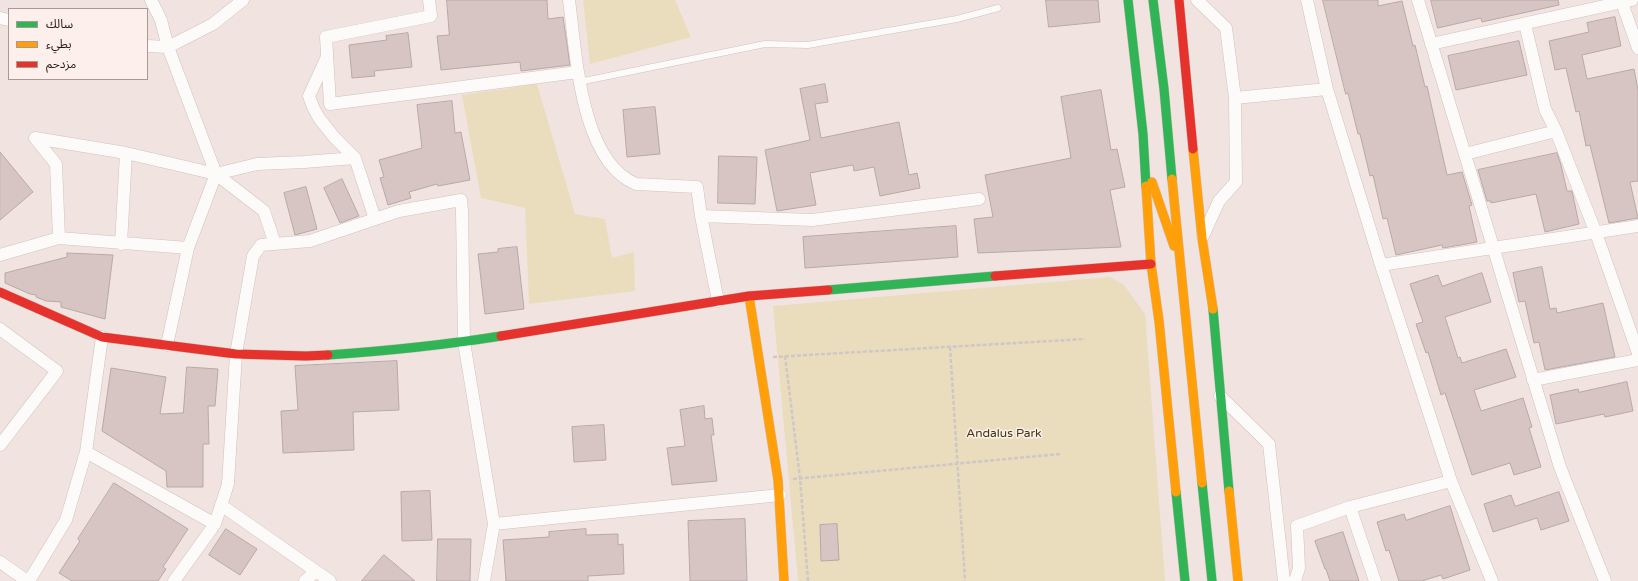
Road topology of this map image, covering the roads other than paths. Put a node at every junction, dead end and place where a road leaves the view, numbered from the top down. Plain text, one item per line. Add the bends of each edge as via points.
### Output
1 (151, 0) edge
2 (243, 0) edge
3 (429, 0) edge
4 (569, 0) edge
5 (1128, 0) edge
6 (1153, 0) edge
7 (1179, 0) edge
8 (1197, 0) edge
9 (1307, 0) edge
10 (1418, 0) edge
11 (1625, 1) edge
12 (998, 8) dead end
13 (1525, 24) junction
14 (1431, 44) junction
15 (148, 46) edge
16 (168, 46) junction
17 (1638, 48) edge
18 (327, 56) junction
19 (579, 77) junction
20 (1327, 89) junction
21 (1235, 98) junction
22 (1556, 132) junction
23 (126, 153) junction
24 (1464, 154) junction
25 (355, 158) junction
26 (1145, 163) junction
27 (216, 174) junction
28 (980, 198) dead end
29 (701, 216) junction
30 (375, 219) junction
31 (1638, 226) edge
32 (1596, 232) junction
33 (59, 238) junction
34 (1202, 238) junction
35 (121, 244) junction
36 (275, 244) junction
37 (188, 248) junction
38 (1493, 248) junction
39 (0, 255) edge
40 (1179, 259) junction
41 (1151, 264) junction
42 (1381, 265) junction
43 (0, 292) edge
44 (749, 296) junction
45 (718, 301) junction
46 (0, 329) edge
47 (102, 337) junction
48 (464, 342) junction
49 (167, 345) junction
50 (1638, 353) edge
51 (236, 354) junction
52 (1638, 360) edge
53 (1533, 380) junction
54 (1220, 396) junction
55 (0, 445) edge
56 (86, 452) junction
57 (1451, 480) junction
58 (780, 494) junction
59 (222, 505) junction
60 (1350, 507) junction
61 (215, 524) junction
62 (494, 524) junction
63 (0, 562) edge
64 (316, 571) junction
65 (23, 580) edge
66 (174, 581) edge
67 (305, 581) edge
68 (330, 581) edge
69 (484, 581) edge
70 (784, 581) edge
71 (1185, 581) edge
72 (1212, 581) edge
73 (1238, 581) edge
74 (1284, 581) edge
75 (1295, 581) edge
76 (1375, 581) edge
77 (1492, 581) edge
78 (1605, 581) edge

1 - 16 street via 161,20
2 - 16 street via 213,24
3 - 18 street via 431,16 326,37
4 - 19 street
5 - 26 street
6 - 40 street
7 - 34 street
8 - 21 street via 1226,28
9 - 20 street
10 - 14 street
11 - 13 street
11 - 17 street
12 - 19 lane via 957,19 830,42 808,45 765,44
13 - 14 street
13 - 22 street via 1546,109
14 - 24 street
15 - 16 street
16 - 27 street
18 - 19 street via 330,104
18 - 25 street via 310,96 313,107 334,137
19 - 29 street via 581,95 598,145 618,173 636,184 698,187
20 - 21 street
20 - 42 street
21 - 34 street via 1236,182 1219,201
22 - 24 street
22 - 32 street
23 - 27 street
23 - 33 street via 35,138 56,164
23 - 35 street
24 - 38 street
25 - 27 street via 257,164
25 - 30 street
26 - 40 street
26 - 41 street
27 - 36 street via 264,211
27 - 37 street
28 - 29 street via 812,220
29 - 45 street
30 - 36 street via 310,241
30 - 48 street via 400,211 461,200
31 - 32 street
32 - 38 street
32 - 50 street
33 - 35 street
33 - 39 street
34 - 54 street via 1213,305
35 - 37 street
36 - 51 street via 261,245 253,256
37 - 49 street
38 - 42 street
38 - 53 street
40 - 72 street
41 - 44 street
41 - 71 street
42 - 57 street
43 - 47 street
44 - 45 street
44 - 58 street
45 - 48 street
46 - 55 street via 57,371
47 - 49 street
47 - 56 street
48 - 51 street via 386,351 306,356
48 - 62 street
49 - 51 street
51 - 59 street via 228,484
52 - 53 street
53 - 78 street via 1560,466
54 - 73 street
54 - 74 street via 1269,444
56 - 61 street
56 - 65 street via 66,520
57 - 60 street
57 - 77 street
58 - 62 street
58 - 70 street
59 - 61 street
59 - 64 street
60 - 75 street via 1297,526 1299,568
60 - 76 street
61 - 66 street
62 - 69 street
63 - 65 street
64 - 67 street
64 - 68 street

